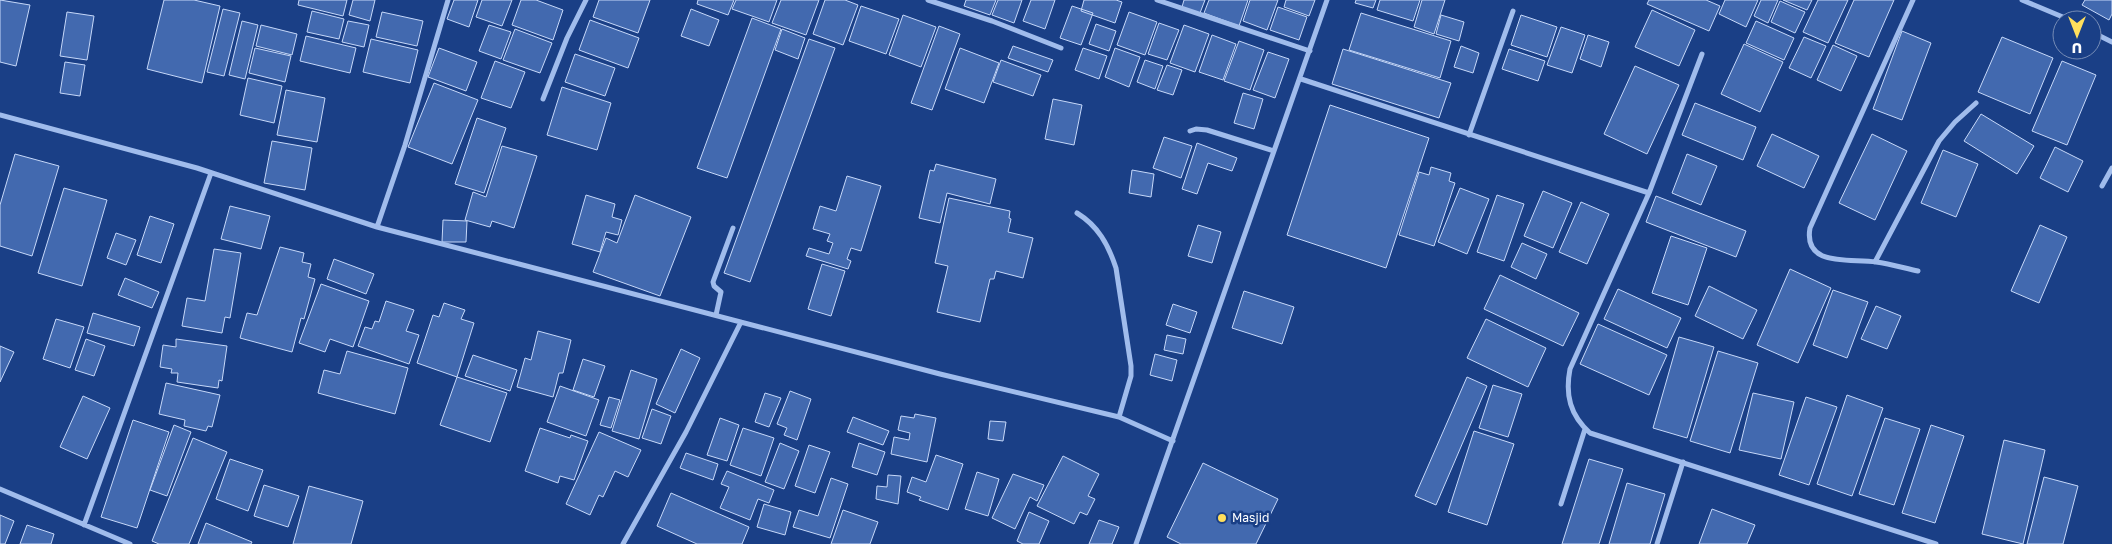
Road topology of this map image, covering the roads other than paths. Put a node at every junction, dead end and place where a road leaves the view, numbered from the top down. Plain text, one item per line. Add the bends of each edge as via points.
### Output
1 (448, 0) edge
2 (586, 0) edge
3 (928, 0) edge
4 (1157, 0) edge
5 (1328, 0) edge
6 (1913, 0) edge
7 (2022, 0) edge
8 (1512, 11) dead end
9 (2052, 12) edge
10 (1061, 48) dead end
11 (1310, 51) junction
12 (1702, 54) dead end
13 (1301, 79) junction
14 (543, 99) dead end
15 (1976, 102) dead end
16 (0, 115) edge
17 (1190, 131) dead end
18 (1468, 135) junction
19 (1274, 151) junction
20 (2112, 168) edge
21 (211, 173) junction
22 (2102, 186) dead end
23 (1649, 193) junction
24 (1076, 213) dead end
25 (377, 227) junction
26 (733, 228) dead end
27 (1874, 262) junction
28 (1918, 271) dead end
29 (716, 316) junction
30 (741, 322) junction
31 (1118, 417) junction
32 (1585, 429) junction
33 (1172, 441) junction
34 (1682, 462) junction
35 (0, 489) edge
36 (1560, 504) dead end
37 (84, 525) junction
38 (130, 544) edge
39 (624, 544) edge
40 (1136, 544) edge
41 (1656, 544) edge
42 (1936, 544) edge

1 - 25 street
2 - 14 street
3 - 10 street
4 - 11 street
5 - 11 street
6 - 27 street via 1810,228 1811,248 1826,258
7 - 9 street
8 - 18 street
11 - 13 street
12 - 23 street
13 - 18 street
13 - 19 street
15 - 27 street via 1938,142
16 - 21 street
17 - 19 street via 1206,130
18 - 23 street
19 - 33 street
20 - 22 street
21 - 25 street
21 - 37 street
23 - 32 street via 1570,369 1568,398 1573,414
24 - 31 street via 1098,228 1116,268 1131,366
25 - 29 street
26 - 29 street via 713,282 721,292
27 - 28 street
29 - 30 street
30 - 31 street
30 - 39 street via 686,432
31 - 33 street
32 - 34 street
32 - 36 street
33 - 40 street
34 - 41 street
34 - 42 street
35 - 37 street
37 - 38 street

